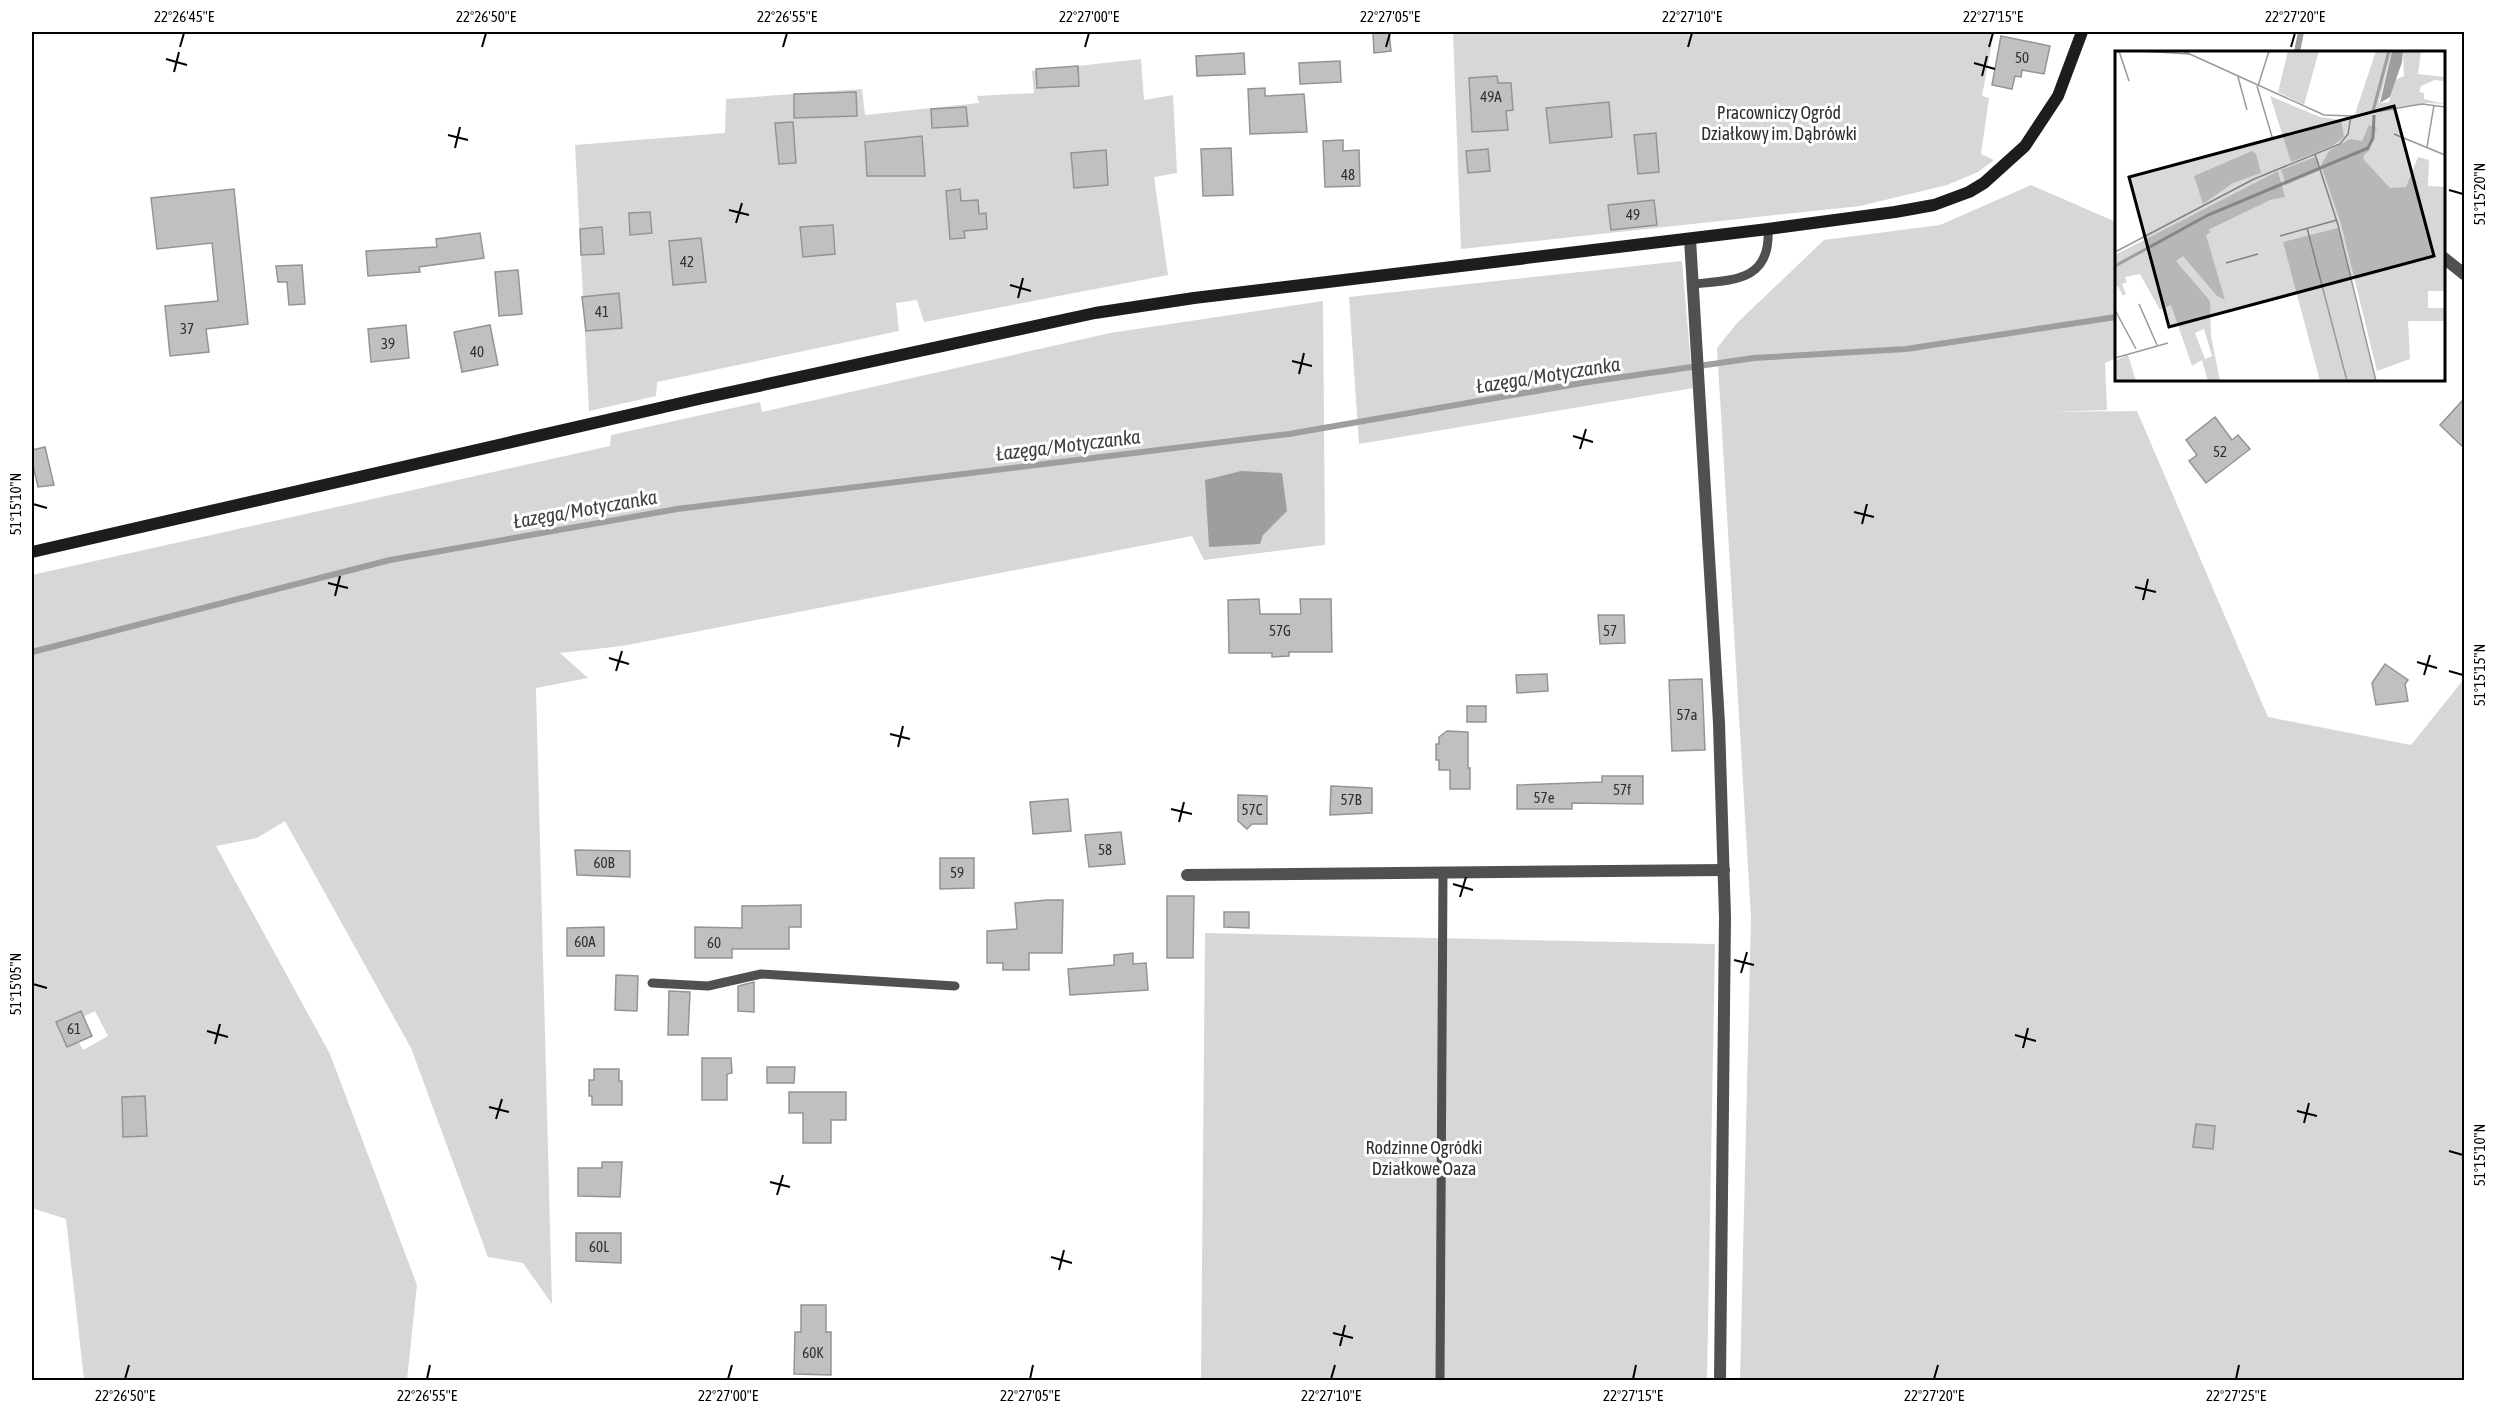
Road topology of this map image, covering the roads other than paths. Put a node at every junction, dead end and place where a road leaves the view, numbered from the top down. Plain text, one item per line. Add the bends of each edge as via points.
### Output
1 (2082, 32) edge
2 (1768, 229) junction
3 (1690, 239) junction
4 (2445, 259) edge
5 (2464, 274) edge
6 (1694, 285) junction
7 (32, 552) edge
8 (1724, 870) junction
9 (1443, 872) junction
10 (1187, 875) dead end
11 (652, 982) dead end
12 (955, 986) dead end
13 (1440, 1380) edge
14 (1720, 1380) edge

1 - 2 street via 2064,82 2042,122 2017,155 1984,183 1919,208
2 - 3 street
2 - 6 lane via 1769,246 1755,270 1735,280
3 - 6 street
3 - 7 street via 1095,313 703,398
4 - 5 street
6 - 8 street
8 - 9 street
8 - 14 street
9 - 10 street
9 - 13 lane
11 - 12 lane via 708,986 760,974

